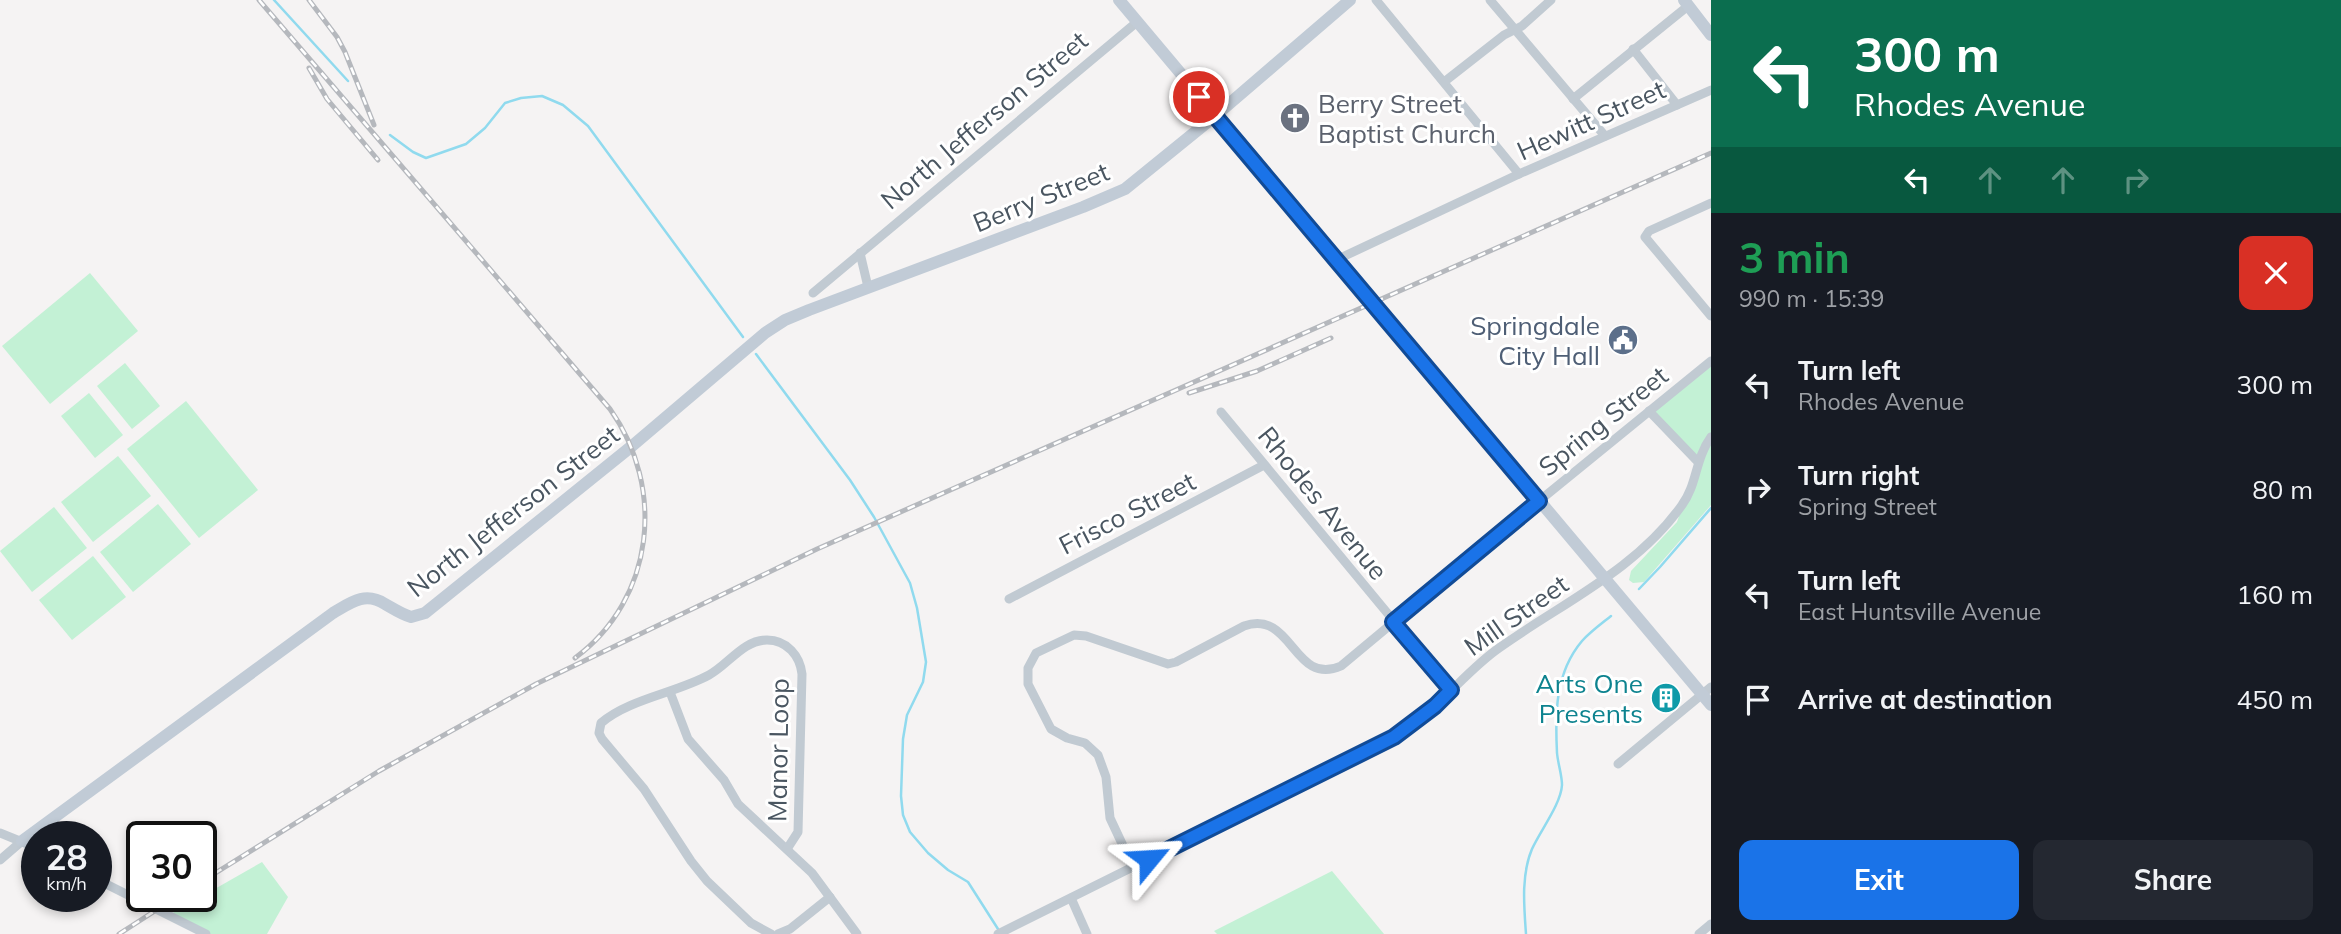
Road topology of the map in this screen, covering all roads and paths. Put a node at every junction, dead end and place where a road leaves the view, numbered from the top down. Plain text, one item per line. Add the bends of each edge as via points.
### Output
1 (1119, 0) edge
2 (1350, 0) edge
3 (1376, 0) edge
4 (1490, 0) edge
5 (1551, 0) edge
6 (1686, 3) edge
7 (1137, 22) junction
8 (1513, 30) junction
9 (1711, 35) edge
10 (1633, 49) junction
11 (1444, 82) junction
12 (1711, 90) edge
13 (1573, 99) junction
14 (1677, 105) junction
15 (1215, 116) junction
16 (1605, 136) junction
17 (1519, 174) junction
18 (1711, 203) edge
19 (860, 253) junction
20 (1336, 260) junction
21 (868, 287) junction
22 (813, 293) dead end
23 (1711, 316) edge
24 (745, 349) joint
25 (1711, 361) edge
26 (1649, 411) junction
27 (1221, 412) dead end
28 (1711, 437) edge
29 (1698, 461) junction
30 (1264, 465) junction
31 (1539, 501) junction
32 (1605, 579) junction
33 (1009, 599) dead end
34 (1393, 622) junction
35 (1451, 690) junction
36 (1706, 691) edge
37 (670, 692) junction
38 (1711, 705) edge
39 (1618, 764) dead end
40 (49, 821) edge
41 (0, 833) edge
42 (21, 841) edge
43 (21, 842) edge
44 (787, 849) junction
45 (0, 860) edge
46 (1133, 867) junction
47 (112, 886) edge
48 (830, 897) junction
49 (1070, 898) junction
50 (1711, 924) edge
51 (768, 933) edge
52 (206, 934) edge
53 (778, 934) edge
54 (857, 934) edge
55 (998, 934) edge
56 (1087, 934) edge
57 (1699, 934) edge

1 - 7 street
2 - 15 street, Berry Street
3 - 11 street
4 - 8 street
5 - 8 street
6 - 9 street
6 - 10 street
7 - 15 street
7 - 19 street, North Jefferson Street
8 - 11 street
8 - 13 street
10 - 13 street
10 - 14 street
11 - 17 street
12 - 14 street, Hewitt Street
13 - 16 street
14 - 16 street, Hewitt Street
15 - 20 street
15 - 21 street, Berry Street via 1125,189
16 - 17 street, Hewitt Street
17 - 20 street, Hewitt Street
18 - 23 street via 1645,237
19 - 21 street
19 - 22 street, North Jefferson Street
20 - 31 street
21 - 24 street, Berry Street via 785,320
24 - 40 street, North Jefferson Street via 425,613 411,617 373,598 353,601
25 - 26 street, Spring Street
26 - 29 street
26 - 31 street, Spring Street
27 - 30 street, Rhodes Avenue
28 - 29 street, Mill Street
29 - 32 street, Mill Street via 1683,505 1645,548
30 - 33 street, Frisco Street
30 - 34 street, Rhodes Avenue
31 - 32 street
31 - 34 street, Spring Street
32 - 35 street, Mill Street via 1496,649
32 - 36 street
34 - 35 street, Rhodes Avenue
34 - 46 street via 1341,666 1323,671 1306,662 1279,630 1253,622 1168,664 1086,636 1074,635 1036,653 1027,676 1033,694 1051,729 1085,743 1098,755 1106,777 1110,818
35 - 46 street, Mill Street via 1394,737
36 - 38 street
36 - 39 street
37 - 44 street via 695,749 724,780 738,804
37 - 44 street, Manor Loop via 708,676 758,641 776,641 792,650 802,674 799,823
37 - 51 street, Manor Loop via 605,719 599,727 602,739 719,893
41 - 42 street
43 - 45 street
44 - 48 street
46 - 49 street, Mill Street
47 - 52 street
48 - 53 street
48 - 54 street
49 - 55 street, Mill Street
49 - 56 street
50 - 57 street

